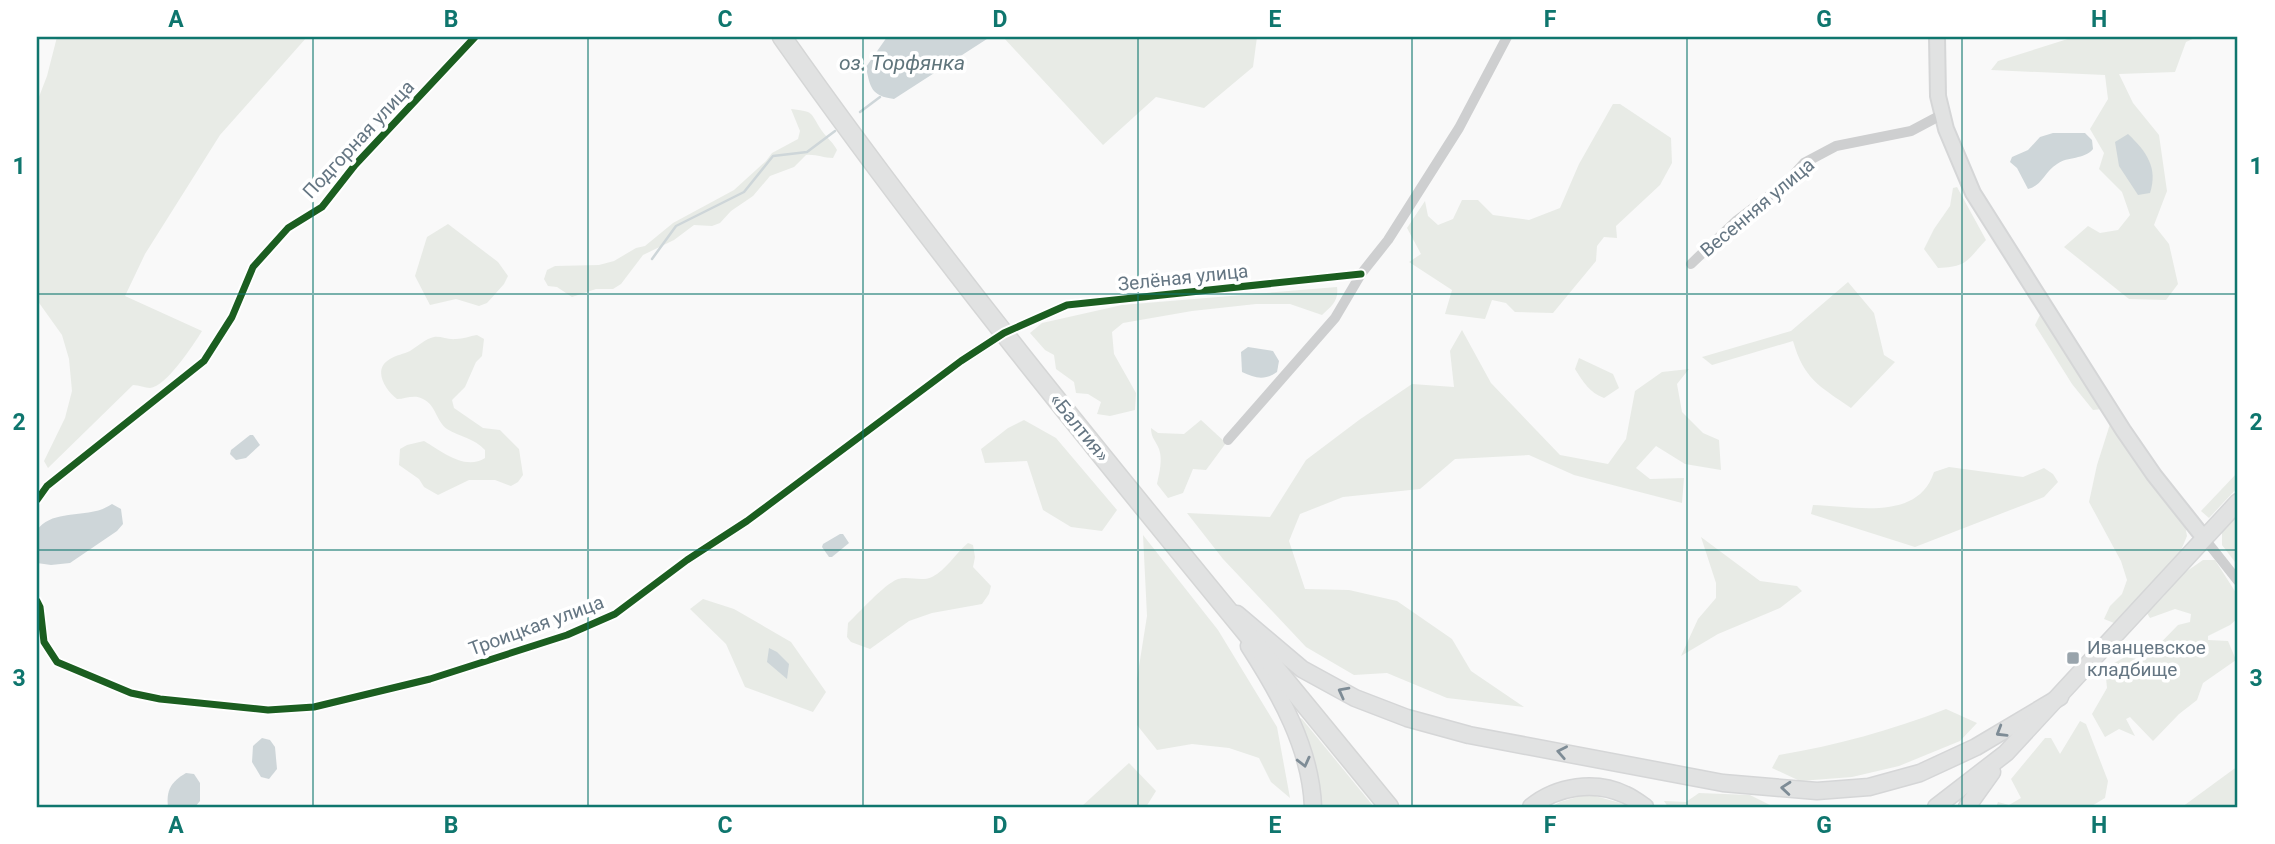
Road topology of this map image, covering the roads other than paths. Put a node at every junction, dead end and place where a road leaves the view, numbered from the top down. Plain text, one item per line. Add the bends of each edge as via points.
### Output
1 (475, 37) edge
2 (782, 37) edge
3 (1507, 37) edge
4 (1937, 37) edge
5 (1942, 114) junction
6 (1691, 264) dead end
7 (1361, 274) junction
8 (1008, 331) junction
9 (1228, 440) dead end
10 (37, 500) edge
11 (2238, 502) edge
12 (2204, 538) junction
13 (2238, 581) edge
14 (1215, 594) junction
15 (37, 601) edge
16 (2060, 697) junction
17 (2006, 753) junction
18 (1313, 807) edge
19 (1389, 807) edge
20 (1531, 807) edge
21 (1645, 807) edge
22 (1936, 807) edge
23 (1967, 807) edge

1 - 10 street, Подгорная улица via 355,165 322,207 288,228 253,267 232,317 204,361 47,486
2 - 8 highway, «Балтия» via 897,194
3 - 7 street via 1459,128
4 - 5 street
5 - 6 street, Весенняя улица via 1911,131 1836,146 1804,163
5 - 12 street via 1973,193 2123,430
7 - 8 street, Зелёная улица via 1067,305
7 - 9 street via 1335,317
8 - 14 highway, «Балтия»
8 - 15 street, Троицкая улица via 615,614 567,635 430,679 314,707 268,710 160,699 131,693 57,662 44,642
11 - 12 main road
12 - 13 street
12 - 16 main road
16 -> 14 main road via 1943,763 1869,787 1817,791 1723,782 1469,735 1407,718 1355,698 1302,669
14 -> 18 main road via 1277,690 1300,743
14 - 19 highway, «Балтия»
16 - 17 main road
17 - 22 main road
17 - 23 main road
20 - 21 main road via 1566,788 1596,787 1626,794

